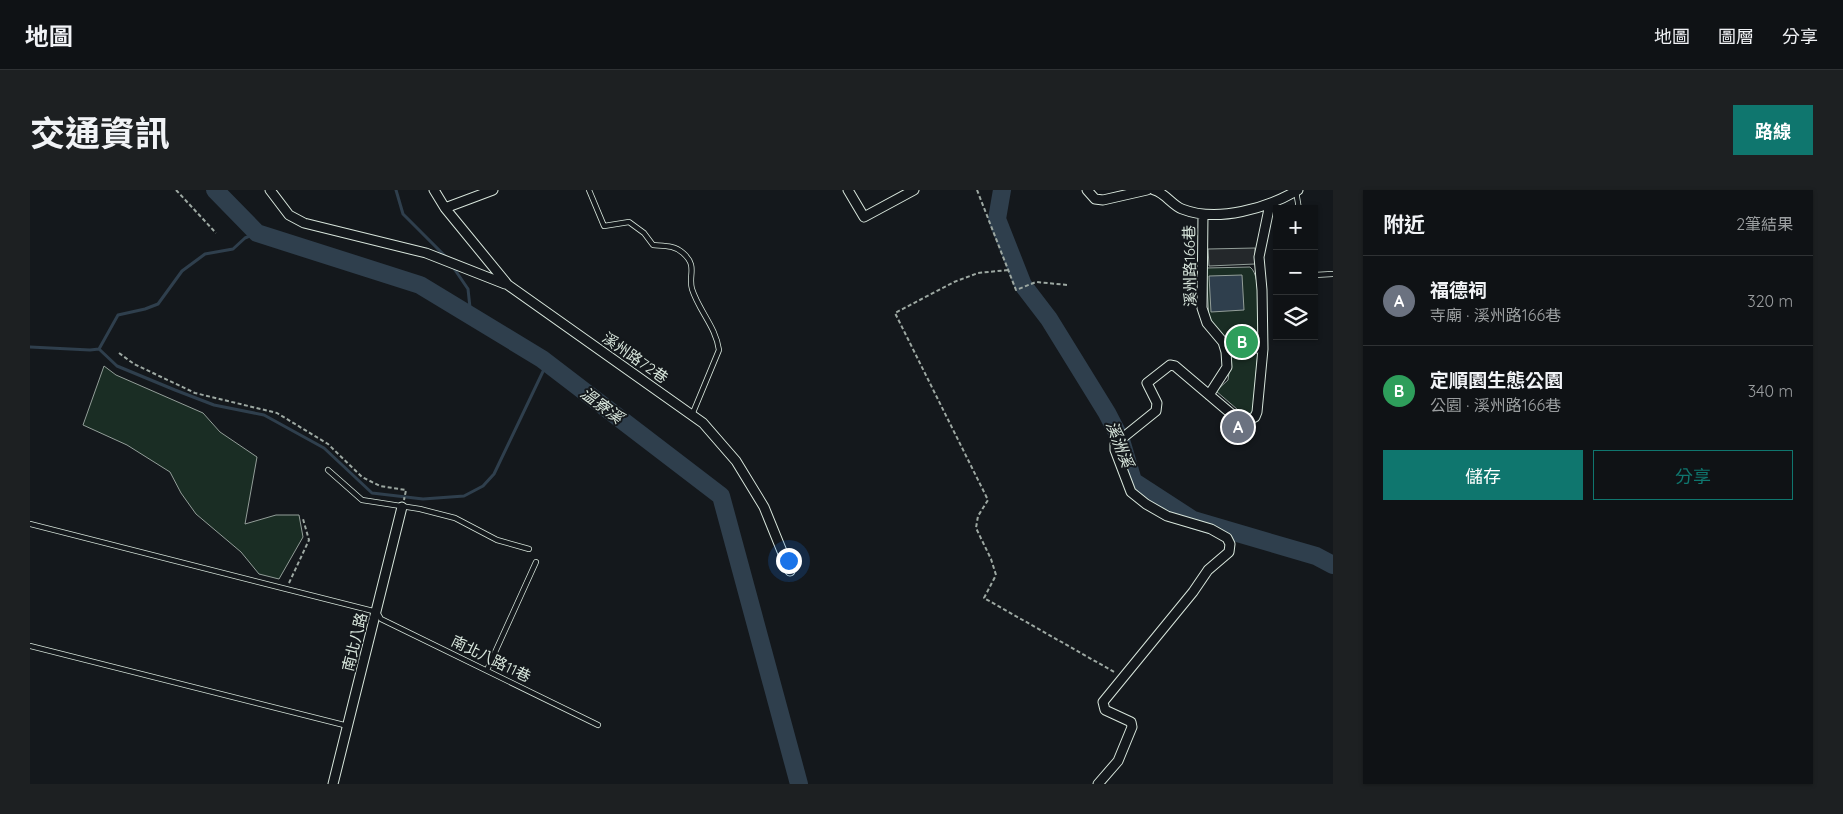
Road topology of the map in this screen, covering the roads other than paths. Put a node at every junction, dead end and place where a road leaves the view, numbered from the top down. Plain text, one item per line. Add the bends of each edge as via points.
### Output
1 (270, 190) edge
2 (434, 190) edge
3 (493, 190) edge
4 (589, 190) edge
5 (848, 190) edge
6 (914, 190) edge
7 (1087, 190) edge
8 (1147, 190) edge
9 (1154, 190) edge
10 (1297, 190) edge
11 (1270, 204) junction
12 (1298, 205) edge
13 (445, 208) junction
14 (1203, 214) junction
15 (1333, 274) edge
16 (1318, 275) edge
17 (508, 285) junction
18 (1223, 342) junction
19 (1263, 349) junction
20 (1209, 395) junction
21 (692, 414) junction
22 (328, 470) dead end
23 (402, 507) junction
24 (30, 524) edge
25 (529, 550) dead end
26 (536, 562) dead end
27 (790, 571) dead end
28 (377, 612) junction
29 (30, 646) edge
30 (487, 670) junction
31 (598, 725) dead end
32 (348, 726) junction
33 (333, 784) edge
34 (1098, 784) edge

1 - 17 street via 289,215 304,223 426,253
2 - 13 street, 溪州路72巷
3 - 13 street
4 - 21 lane via 604,226 629,222 653,245 674,247 684,254 693,268 692,288 717,339 719,350
5 - 6 street via 864,217
7 - 8 street via 1095,199 1103,200
9 - 14 street via 1181,209
10 - 11 street
10 - 12 lane
11 - 14 street via 1247,211
11 - 19 street via 1259,257
13 - 17 street, 溪州路72巷
14 - 18 street, 溪州路166巷 via 1202,308 1207,323
15 - 16 lane
17 - 21 street, 溪州路72巷
18 - 19 street
18 - 20 street via 1227,367
19 - 20 street via 1255,417 1241,422
20 - 34 street via 1175,366 1170,366 1147,383 1158,403 1156,411 1115,444 1131,492 1167,516 1212,529 1228,538 1230,544 1229,552 1208,570 1103,702 1105,710 1131,722 1132,727 1118,761
21 - 27 street, 溪州路72巷 via 736,461 764,507
22 - 23 lane via 362,500
23 - 25 lane via 454,518 497,540
23 - 28 street, 南北八路
24 - 28 lane
26 - 30 lane
28 - 30 lane, 南北八路11巷 via 381,619
28 - 32 street, 南北八路
29 - 32 lane
30 - 31 lane, 南北八路11巷
32 - 33 street, 南北八路

